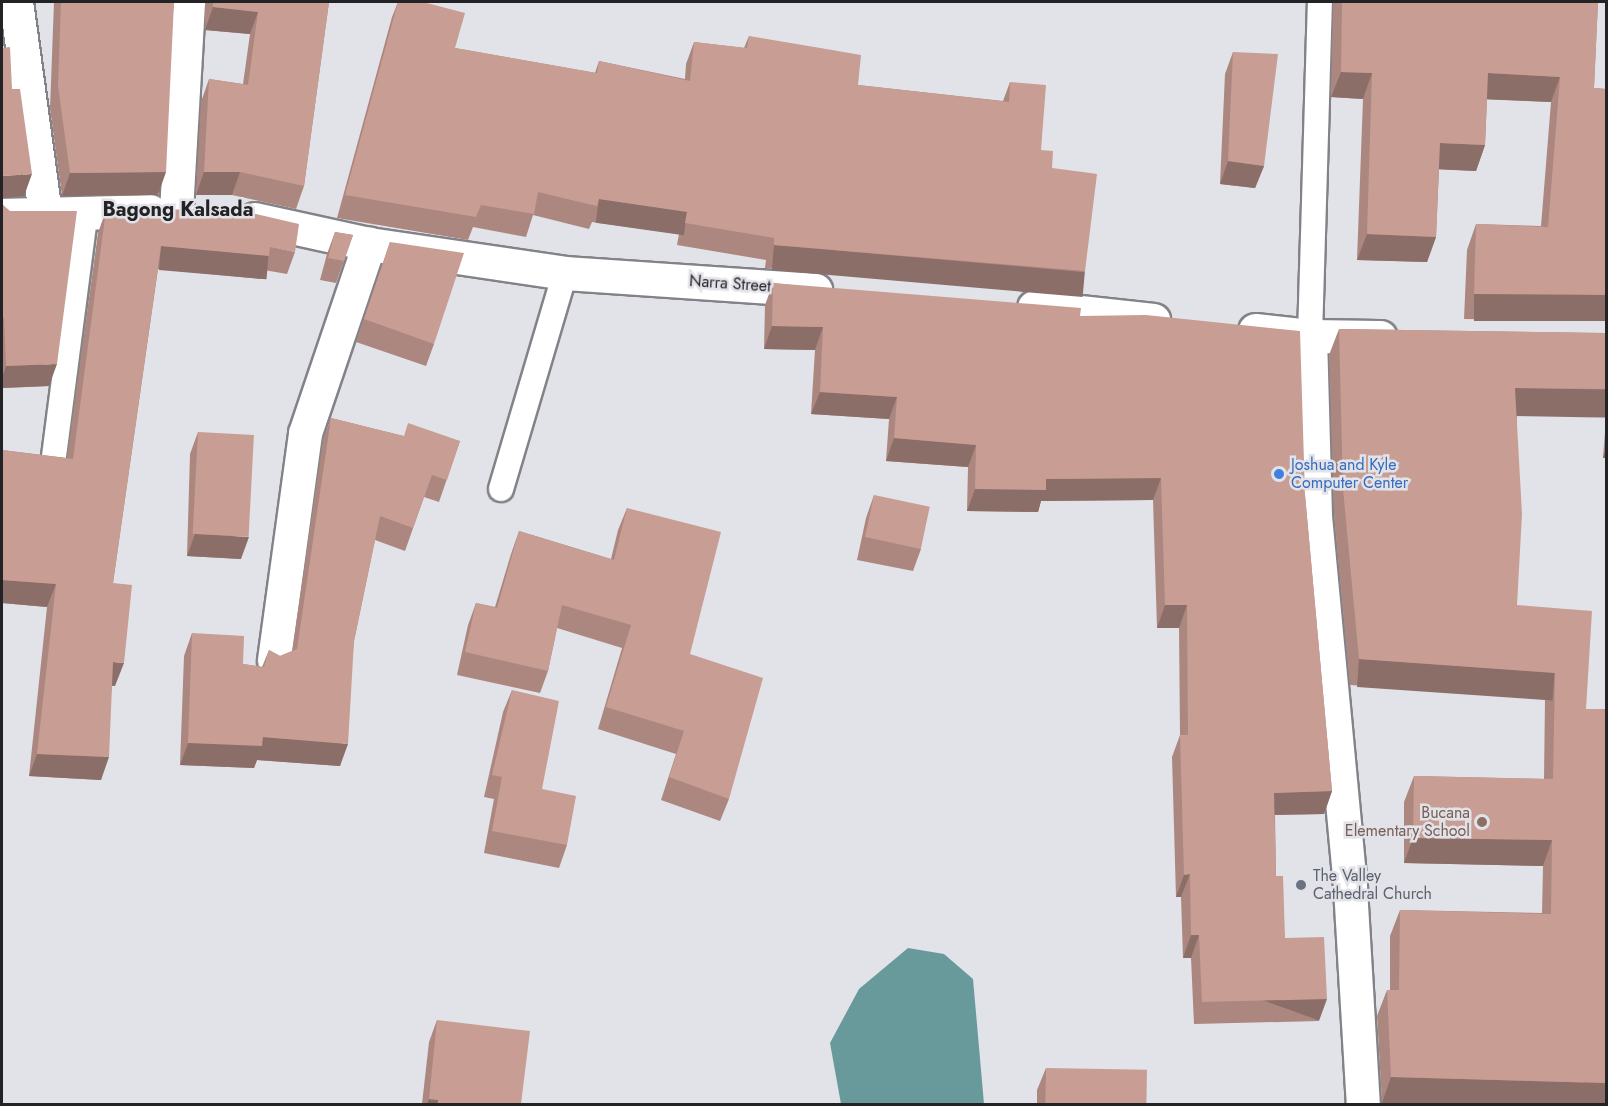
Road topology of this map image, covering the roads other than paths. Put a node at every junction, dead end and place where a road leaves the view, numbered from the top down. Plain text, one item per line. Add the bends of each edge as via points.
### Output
1 (16, 2) edge
2 (188, 2) edge
3 (1320, 2) edge
4 (86, 211) junction
5 (204, 212) junction
6 (45, 213) junction
7 (2, 215) edge
8 (369, 244) junction
9 (565, 273) junction
10 (845, 292) edge
11 (996, 304) edge
12 (1182, 323) edge
13 (1228, 327) edge
14 (1310, 336) junction
15 (1416, 337) edge
16 (53, 464) edge
17 (501, 489) dead end
18 (274, 660) edge
19 (1363, 1104) edge

1 - 6 street
2 - 5 street
3 - 14 lane
4 - 5 street, Narra Street
4 - 6 street, Narra Street
4 - 16 lane
5 - 8 street, Narra Street
6 - 7 street, Narra Street
8 - 9 street, Narra Street
8 - 18 street via 305,433
9 - 10 street, Narra Street
9 - 17 lane
11 - 12 street
13 - 14 street
14 - 15 street
14 - 19 street via 1315,516 1350,888

